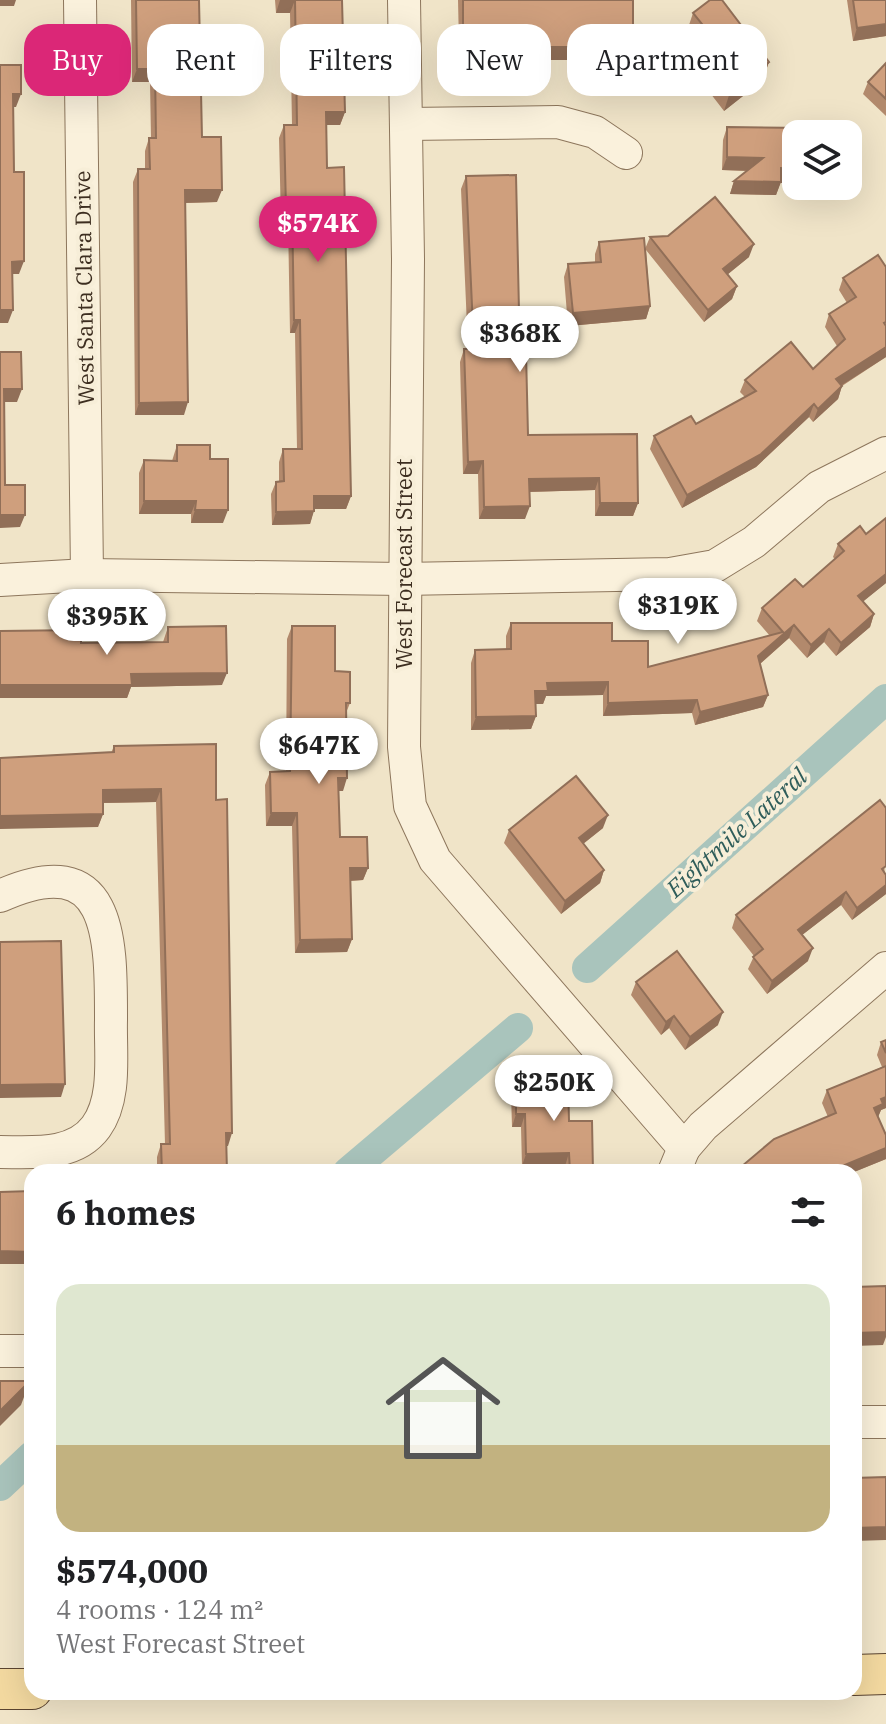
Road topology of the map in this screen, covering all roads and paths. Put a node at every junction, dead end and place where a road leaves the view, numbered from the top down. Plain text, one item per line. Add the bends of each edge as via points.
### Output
1 (80, 0) edge
2 (404, 0) edge
3 (406, 124) junction
4 (626, 153) dead end
5 (886, 453) edge
6 (87, 575) junction
7 (403, 579) junction
8 (0, 580) edge
9 (0, 896) edge
10 (886, 968) edge
11 (0, 1152) edge
12 (679, 1160) edge
13 (0, 1351) edge
14 (24, 1351) edge
15 (862, 1422) edge
16 (886, 1422) edge
17 (886, 1674) edge
18 (862, 1675) edge
19 (0, 1689) edge
20 (24, 1689) edge

1 - 6 street, West Santa Clara Drive
2 - 3 street, West Forecast Street
3 - 4 street via 558,122 595,132
3 - 7 street, West Forecast Street
5 - 7 street via 819,487 754,542 715,566 670,574
6 - 7 street
6 - 8 street
7 - 12 street, West Forecast Street via 410,806 435,860
9 - 11 street via 49,881 72,885 93,900 111,946 110,1087 95,1128 78,1143 56,1151
10 - 12 street via 703,1126
13 - 14 street
15 - 16 street
17 - 18 main road
19 - 20 main road

